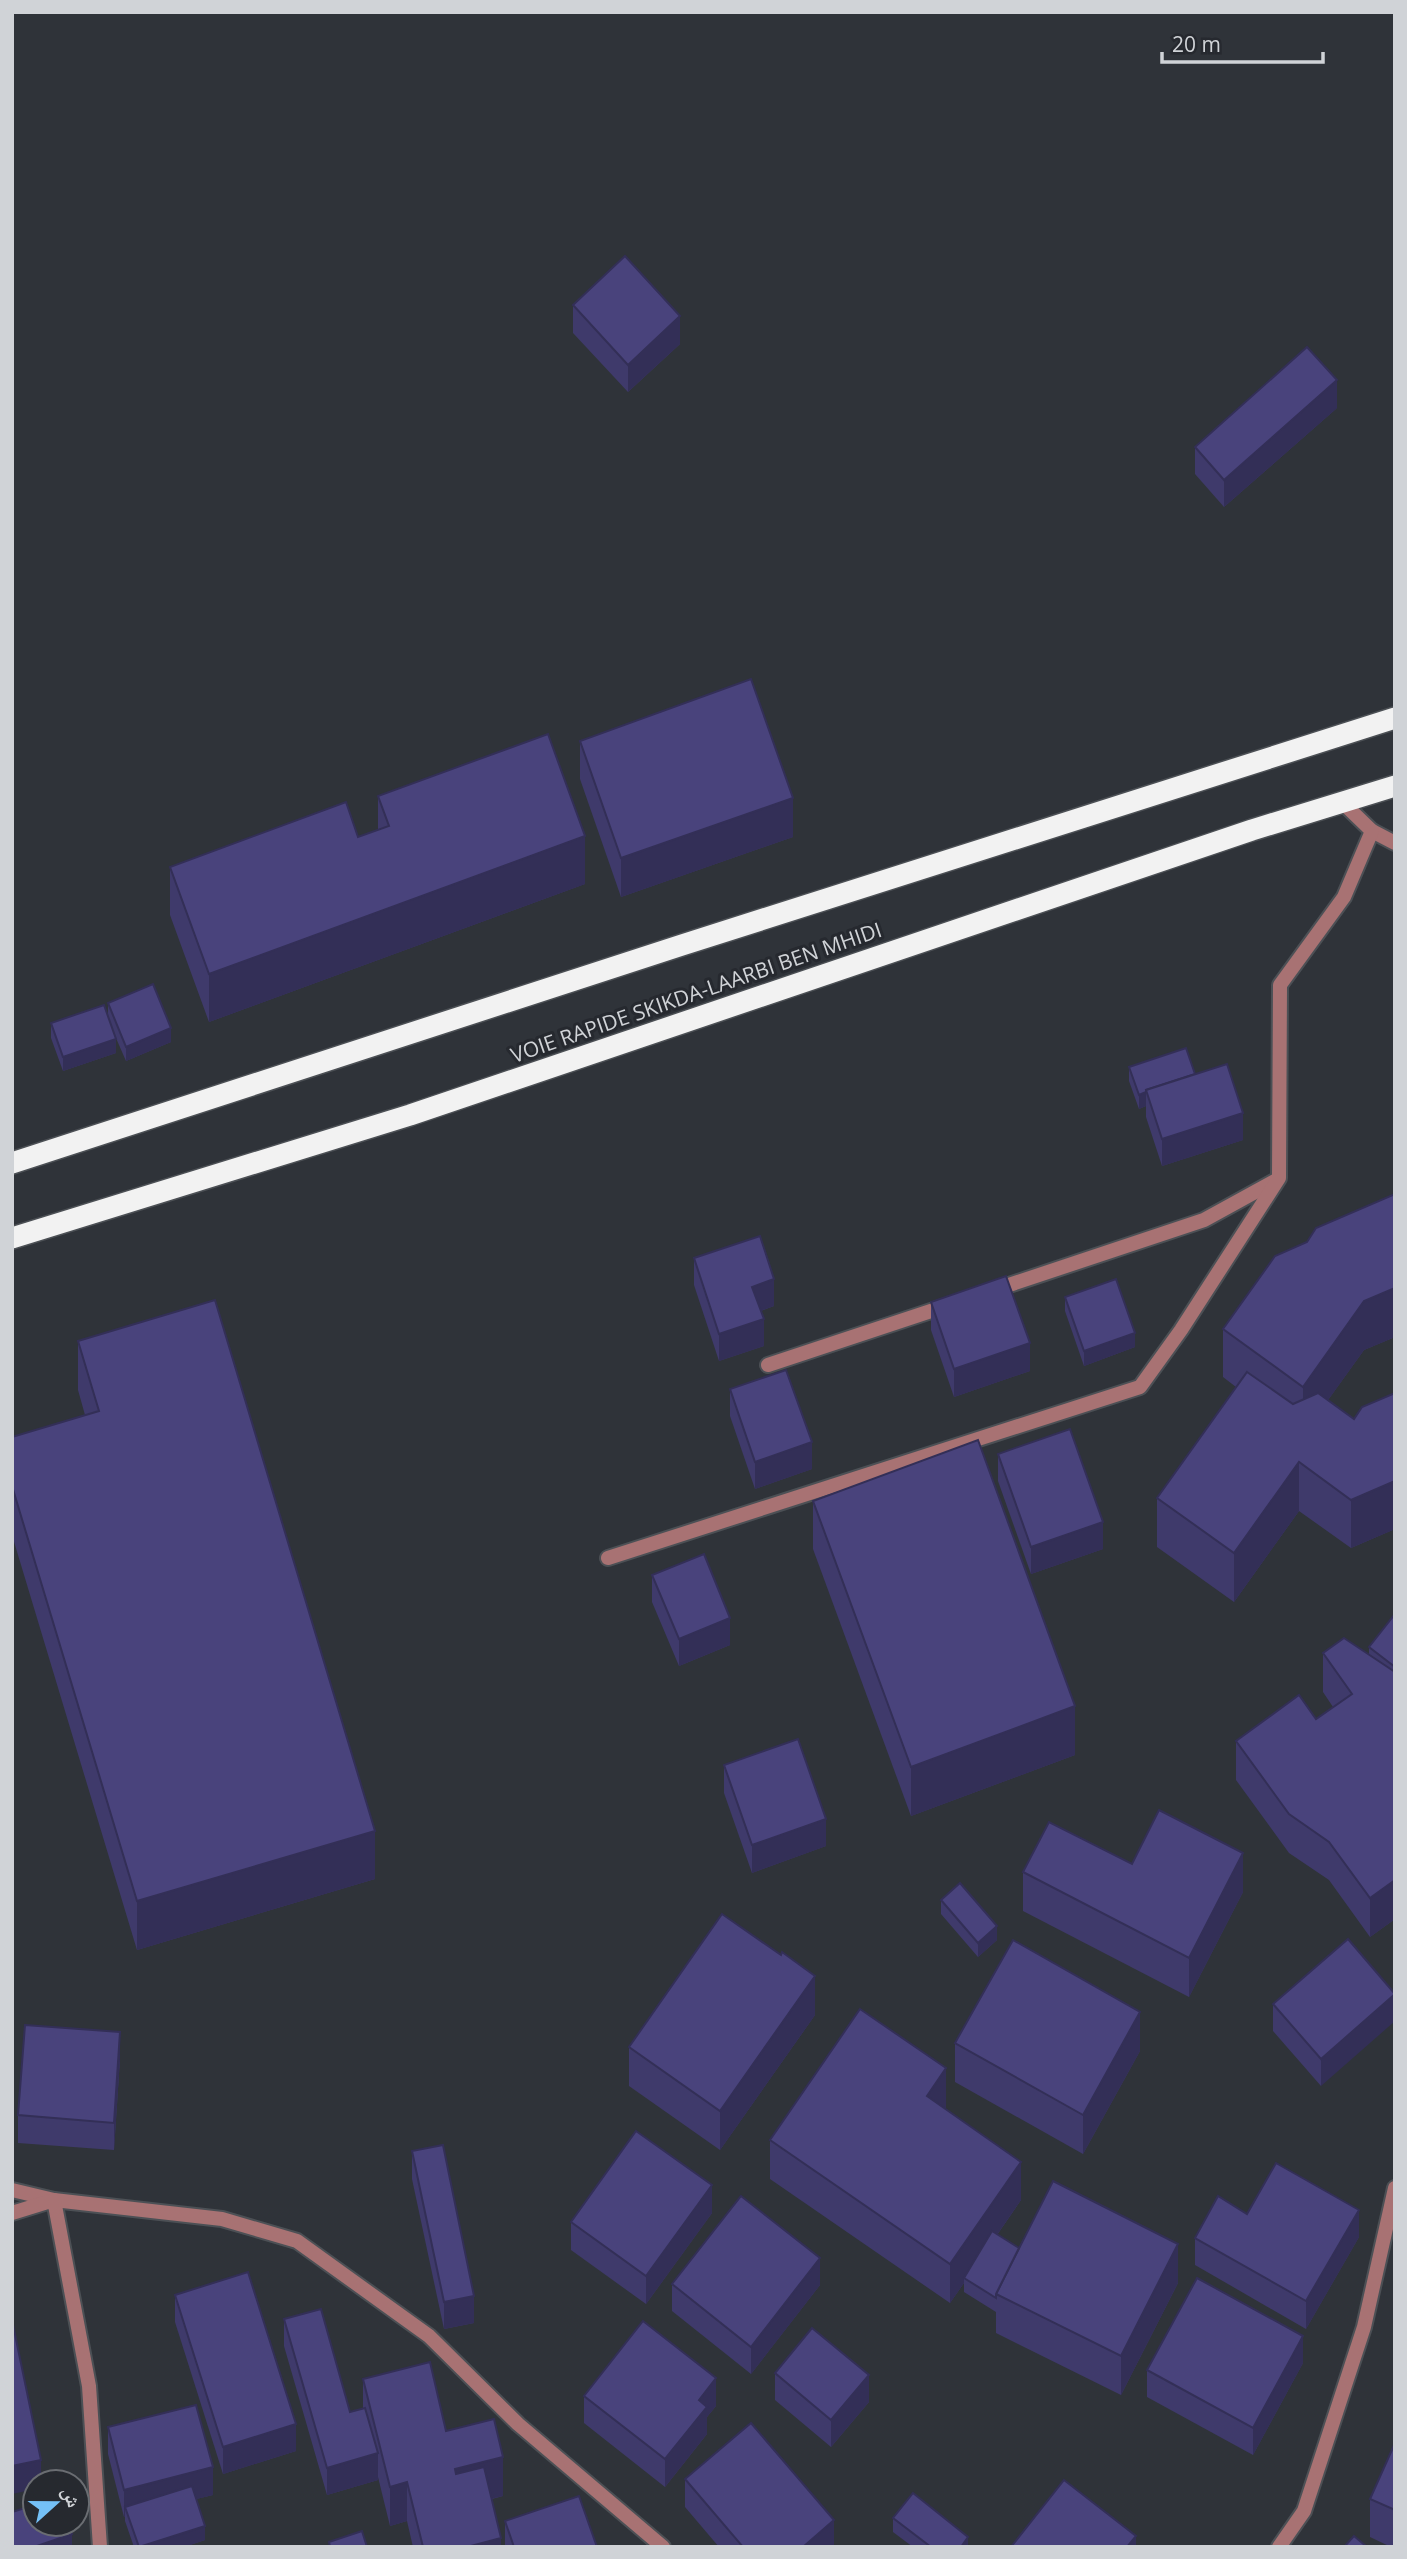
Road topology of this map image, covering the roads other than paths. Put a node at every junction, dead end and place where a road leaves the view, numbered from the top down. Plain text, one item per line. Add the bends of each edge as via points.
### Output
1 (1395, 718) edge
2 (1395, 786) edge
3 (1342, 802) junction
4 (1372, 831) junction
5 (1395, 843) edge
6 (12, 1163) edge
7 (1279, 1178) junction
8 (12, 1238) edge
9 (768, 1365) dead end
10 (608, 1558) dead end
11 (1395, 2188) edge
12 (12, 2190) edge
13 (54, 2200) junction
14 (12, 2213) edge
15 (100, 2547) edge
16 (663, 2547) edge
17 (1279, 2547) edge

1 - 6 highway
2 - 3 highway, VOIE RAPIDE SKIKDA-LAARBI BEN MHIDI
3 - 4 street
3 - 8 highway, VOIE RAPIDE SKIKDA-LAARBI BEN MHIDI via 410,1115
4 - 5 street
4 - 7 street via 1344,897 1280,985
7 - 9 street via 1205,1220
7 - 10 street via 1140,1387
11 - 17 street via 1364,2327 1304,2511
12 - 13 street
13 - 14 street
13 - 15 street via 89,2386
13 - 16 street via 222,2219 297,2241 429,2336 518,2424

